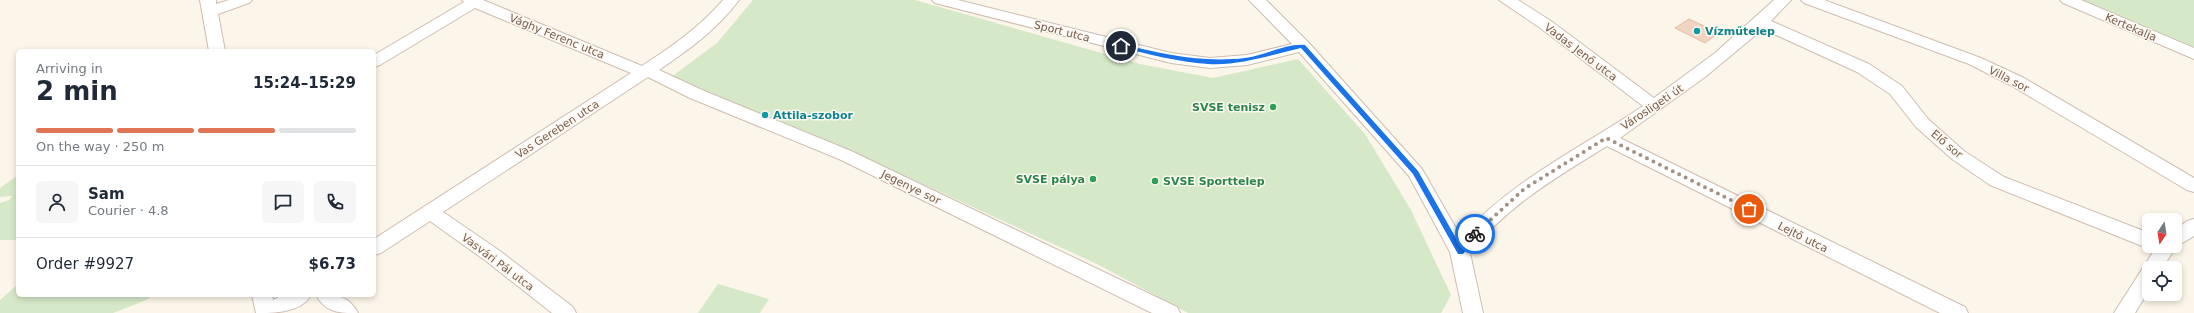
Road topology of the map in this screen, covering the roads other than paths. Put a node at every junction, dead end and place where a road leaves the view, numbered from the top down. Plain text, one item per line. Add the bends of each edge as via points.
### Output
1 (244, 0) edge
2 (731, 0) edge
3 (940, 0) edge
4 (1258, 0) edge
5 (1507, 0) edge
6 (1783, 0) edge
7 (1809, 0) edge
8 (2068, 0) edge
9 (472, 1) edge
10 (210, 5) edge
11 (1761, 22) junction
12 (1303, 46) junction
13 (217, 49) edge
14 (2194, 54) edge
15 (376, 61) edge
16 (646, 72) junction
17 (1654, 106) junction
18 (1606, 138) junction
19 (2194, 186) edge
20 (429, 212) junction
21 (2194, 226) edge
22 (2182, 233) edge
23 (2142, 236) edge
24 (376, 247) edge
25 (1460, 252) junction
26 (2142, 284) edge
27 (262, 297) edge
28 (297, 297) edge
29 (328, 297) edge
30 (1161, 308) edge
31 (266, 313) edge
32 (348, 313) edge
33 (566, 313) edge
34 (1473, 313) edge
35 (1958, 313) edge
36 (2124, 313) edge

1 - 10 street
2 - 16 street, Vas Gereben utca via 694,38
3 - 12 street, Sport utca via 1171,58 1210,63 1247,60
4 - 12 street
5 - 17 street, Vadas Jenő utca via 1545,24
6 - 11 street, Városligeti út
7 - 19 street, Villa sor via 1987,67 2018,82
8 - 14 street, Kertekalja
9 - 15 street
9 - 16 street, Vághy Ferenc utca
10 - 13 street
11 - 17 street, Városligeti út via 1695,77
11 - 23 street, Elő sor via 1869,72 1896,90 1922,124 1958,155 1996,181
12 - 25 street via 1416,172
16 - 20 street, Vas Gereben utca
16 - 30 street, Jegenye sor via 845,155
17 - 18 street, Városligeti út
18 - 25 street, Városligeti út via 1524,189 1472,237
18 - 35 street, Lejtő utca
20 - 24 street, Vas Gereben utca
20 - 33 street, Vasvári Pál utca via 493,256
21 - 22 street
25 - 34 street via 1470,286
26 - 36 street
27 - 31 street
28 - 31 street
29 - 32 street

